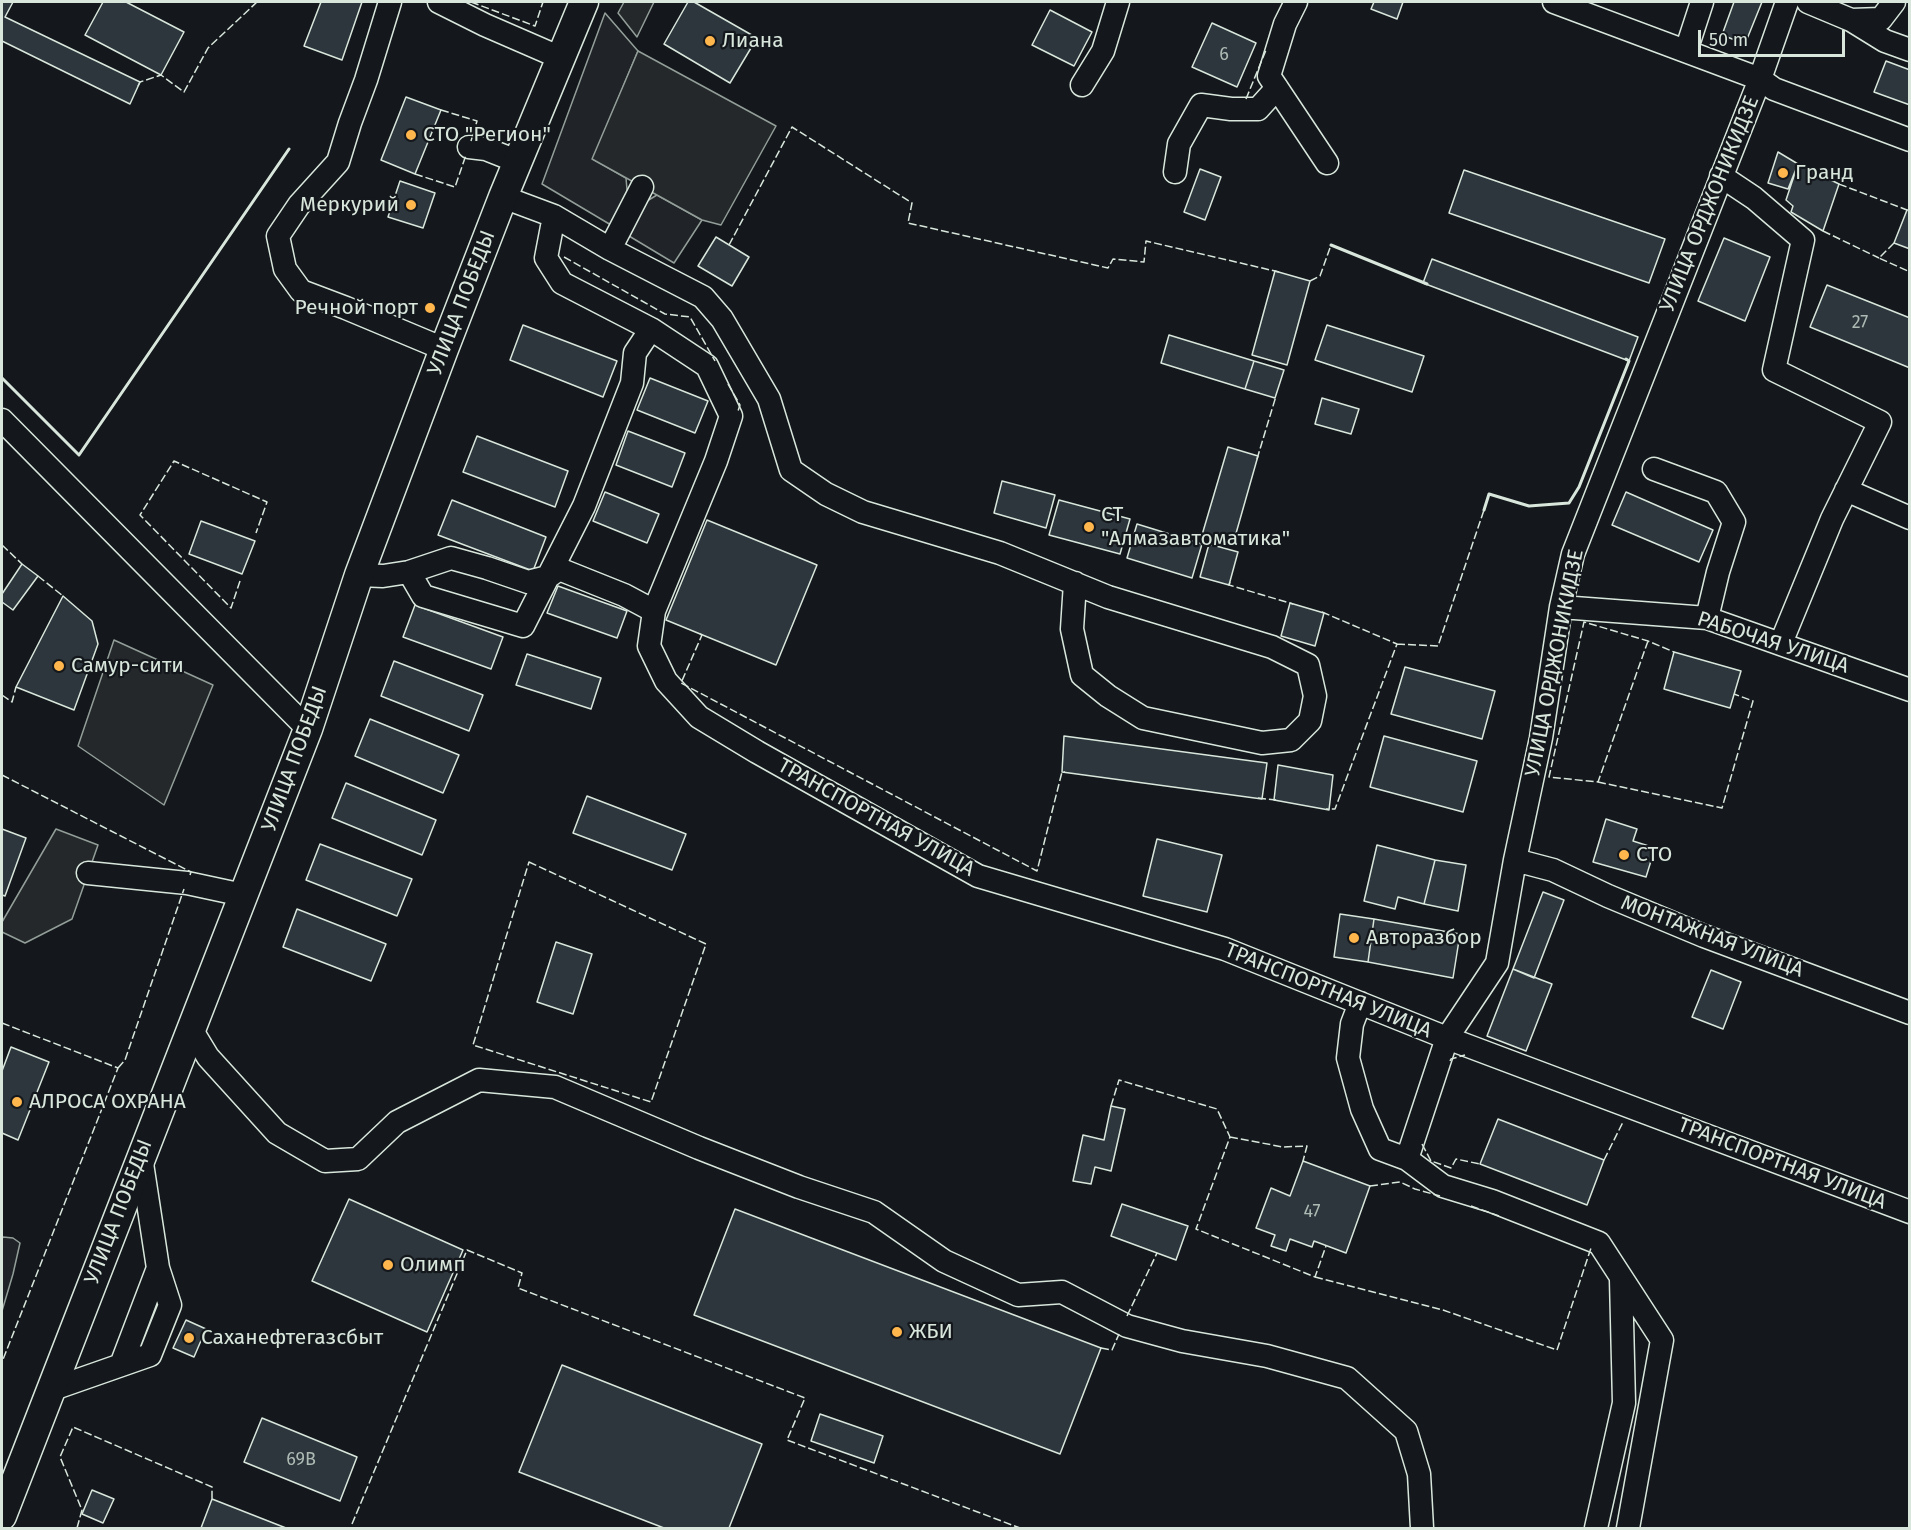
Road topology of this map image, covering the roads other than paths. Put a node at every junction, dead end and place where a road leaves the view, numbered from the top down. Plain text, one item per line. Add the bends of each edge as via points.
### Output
1 (390, 2) edge
2 (439, 2) edge
3 (584, 2) edge
4 (1118, 2) edge
5 (1296, 2) edge
6 (1558, 2) edge
7 (1702, 2) edge
8 (1787, 2) edge
9 (1808, 2) edge
10 (1894, 2) edge
11 (1851, 20) junction
12 (1910, 50) edge
13 (1686, 51) junction
14 (561, 58) junction
15 (1760, 79) junction
16 (1082, 85) dead end
17 (1277, 88) junction
18 (1910, 140) edge
19 (469, 147) dead end
20 (519, 162) junction
21 (1327, 163) dead end
22 (1175, 172) dead end
23 (1721, 176) junction
24 (642, 187) dead end
25 (503, 197) junction
26 (554, 216) junction
27 (610, 249) junction
28 (651, 329) junction
29 (444, 349) junction
30 (2, 420) edge
31 (1654, 469) dead end
32 (1846, 490) junction
33 (1910, 518) edge
34 (409, 572) junction
35 (359, 575) junction
36 (548, 577) junction
37 (1075, 583) junction
38 (1561, 607) junction
39 (654, 611) junction
40 (1707, 618) junction
41 (1781, 643) junction
42 (1910, 690) edge
43 (308, 729) junction
44 (1515, 860) junction
45 (88, 873) dead end
46 (243, 895) junction
47 (1359, 1002) junction
48 (1910, 1013) edge
49 (191, 1029) junction
50 (1447, 1038) junction
51 (141, 1157) junction
52 (1407, 1159) junction
53 (1910, 1212) edge
54 (1621, 1277) junction
55 (50, 1390) junction
56 (2, 1516) edge
57 (1422, 1528) edge
58 (1596, 1528) edge
59 (1628, 1528) edge

1 - 29 street via 338,162 299,205 278,236 285,268 301,291
2 - 14 street
3 - 14 main road, УЛИЦА ПОБЕДЫ
4 - 16 street via 1103,51
5 - 17 street via 1269,76
6 - 13 street
7 - 13 street
8 - 15 street, УЛИЦА ОРДЖОНИКИДЗЕ
9 - 11 street
10 - 11 street via 1881,19
11 - 12 street via 1885,41
13 - 15 street
14 - 20 main road, УЛИЦА ПОБЕДЫ
15 - 18 street via 1774,88
15 - 23 street, УЛИЦА ОРДЖОНИКИДЗЕ
17 - 21 street
17 - 22 street via 1258,109 1201,105 1179,144
19 - 20 street via 486,148
20 - 25 main road, УЛИЦА ПОБЕДЫ
23 - 32 street via 1803,240 1774,370 1880,422
23 - 38 street, УЛИЦА ОРДЖОНИКИДЗЕ via 1573,554
24 - 27 street
25 - 26 street
25 - 29 main road, УЛИЦА ПОБЕДЫ
26 - 27 street
26 - 28 street, ТРАНСПОРТНАЯ УЛИЦА via 546,258 562,283
27 - 37 street via 703,297 722,319 769,399 791,470 826,494 863,512 1000,553
28 - 36 street via 635,353 632,383 584,506
28 - 39 street, ТРАНСПОРТНАЯ УЛИЦА via 707,366 731,416
29 - 35 main road, УЛИЦА ПОБЕДЫ
30 - 43 street
31 - 40 street via 1716,492 1734,522
32 - 33 street
32 - 41 street
34 - 35 street
34 - 36 street via 451,558 528,582
34 - 36 street via 423,596 523,626
35 - 43 main road, УЛИЦА ПОБЕДЫ
36 - 39 street via 559,569
37 - 37 street via 1108,597 1272,647 1308,664 1315,696 1310,721 1291,740 1262,743 1143,718 1082,675 1072,629
38 - 40 street, РАБОЧАЯ УЛИЦА
38 - 44 street, УЛИЦА ОРДЖОНИКИДЗЕ via 1541,738
39 - 47 street, ТРАНСПОРТНАЯ УЛИЦА via 649,646 666,681 699,717 978,876 1225,949
40 - 41 street, РАБОЧАЯ УЛИЦА
41 - 42 street, РАБОЧАЯ УЛИЦА
43 - 46 main road, УЛИЦА ПОБЕДЫ
44 - 48 street, МОНТАЖНАЯ УЛИЦА via 1553,870 1704,936
44 - 50 street, УЛИЦА ОРДЖОНИКИДЗЕ via 1497,963
45 - 46 street via 187,883
46 - 49 main road, УЛИЦА ПОБЕДЫ
47 - 50 street, ТРАНСПОРТНАЯ УЛИЦА
47 - 52 street via 1348,1058 1362,1109 1380,1149
49 - 51 main road, УЛИЦА ПОБЕДЫ
49 - 57 street via 208,1057 277,1133 326,1161 358,1159 397,1122 479,1080 555,1087 699,1148 873,1212 944,1261 1018,1295 1062,1292 1127,1326 1182,1341 1267,1356 1347,1378 1406,1431 1419,1474
50 - 52 street, УЛИЦА ОРДЖОНИКИДЗЕ
50 - 53 street, ТРАНСПОРТНАЯ УЛИЦА
51 - 55 main road, УЛИЦА ПОБЕДЫ
51 - 55 street via 158,1268 170,1305 150,1355
52 - 54 street via 1443,1186 1599,1243
54 - 58 street via 1624,1404
54 - 59 street via 1662,1340
55 - 56 main road, УЛИЦА ПОБЕДЫ

